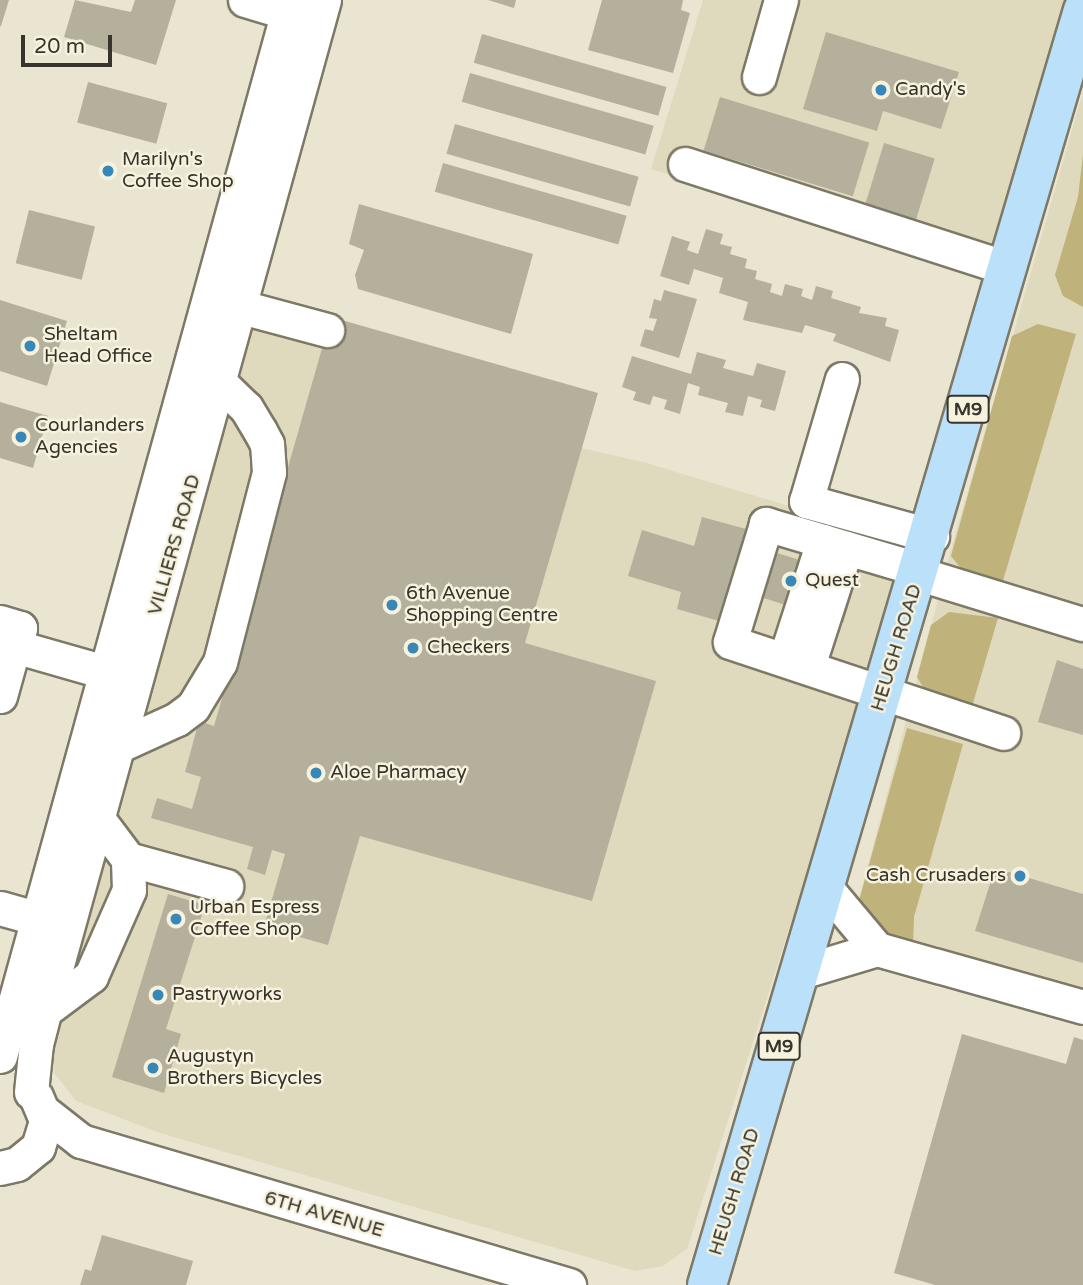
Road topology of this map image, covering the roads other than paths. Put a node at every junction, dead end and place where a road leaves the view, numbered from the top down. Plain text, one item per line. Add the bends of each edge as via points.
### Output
1 (245, 0) edge
2 (324, 0) edge
3 (781, 0) edge
4 (289, 6) edge
5 (1083, 10) edge
6 (759, 77) dead end
7 (685, 164) dead end
8 (1007, 268) junction
9 (206, 299) junction
10 (243, 306) junction
11 (327, 330) dead end
12 (842, 379) dead end
13 (221, 384) junction
14 (814, 539) junction
15 (924, 560) junction
16 (1083, 624) edge
17 (7, 634) edge
18 (777, 656) junction
19 (105, 672) junction
20 (884, 691) junction
21 (0, 695) edge
22 (1003, 733) dead end
23 (118, 746) junction
24 (98, 818) junction
25 (128, 859) junction
26 (226, 886) dead end
27 (826, 888) junction
28 (0, 908) edge
29 (39, 919) junction
30 (877, 949) junction
31 (801, 972) junction
32 (1083, 1007) edge
33 (44, 1011) junction
34 (0, 1056) edge
35 (0, 1076) edge
36 (38, 1102) junction
37 (80, 1141) junction
38 (38, 1147) junction
39 (2, 1170) edge
40 (569, 1285) edge
41 (707, 1285) edge

1 - 4 street
2 - 10 street, VILLIERS ROAD
3 - 6 street
4 - 9 street, VILLIERS ROAD
5 - 8 main road, HEUGH ROAD / M9
7 - 8 street
8 - 15 main road, HEUGH ROAD / M9
9 - 10 street
9 - 19 street, VILLIERS ROAD
10 - 11 street
10 - 13 street, VILLIERS ROAD
12 - 15 street via 806,501
13 - 23 street, VILLIERS ROAD
13 - 23 street via 246,408 260,431 267,444 269,472 220,662 193,707
14 - 15 street
14 - 18 street
14 - 18 street
15 - 16 street
15 - 20 main road, HEUGH ROAD / M9
17 - 19 street
17 - 21 street
18 - 20 street
19 - 29 street, VILLIERS ROAD
20 - 22 street
20 - 27 main road, HEUGH ROAD / M9
23 - 24 street, VILLIERS ROAD
24 - 25 street
24 - 33 street, VILLIERS ROAD
25 - 26 street
25 - 33 street via 129,890 91,976
27 - 30 street
27 - 31 main road, HEUGH ROAD / M9
28 - 29 street
29 - 34 street, VILLIERS ROAD
30 - 31 street
30 - 32 street
31 - 41 main road, HEUGH ROAD / M9
33 - 36 street, VILLIERS ROAD
35 - 36 street, 6TH AVENUE via 23,1082
36 - 37 street, 6TH AVENUE
36 - 38 street
37 - 38 street, 6TH AVENUE
37 - 40 street, 6TH AVENUE
38 - 39 street, 6TH AVENUE via 29,1157

